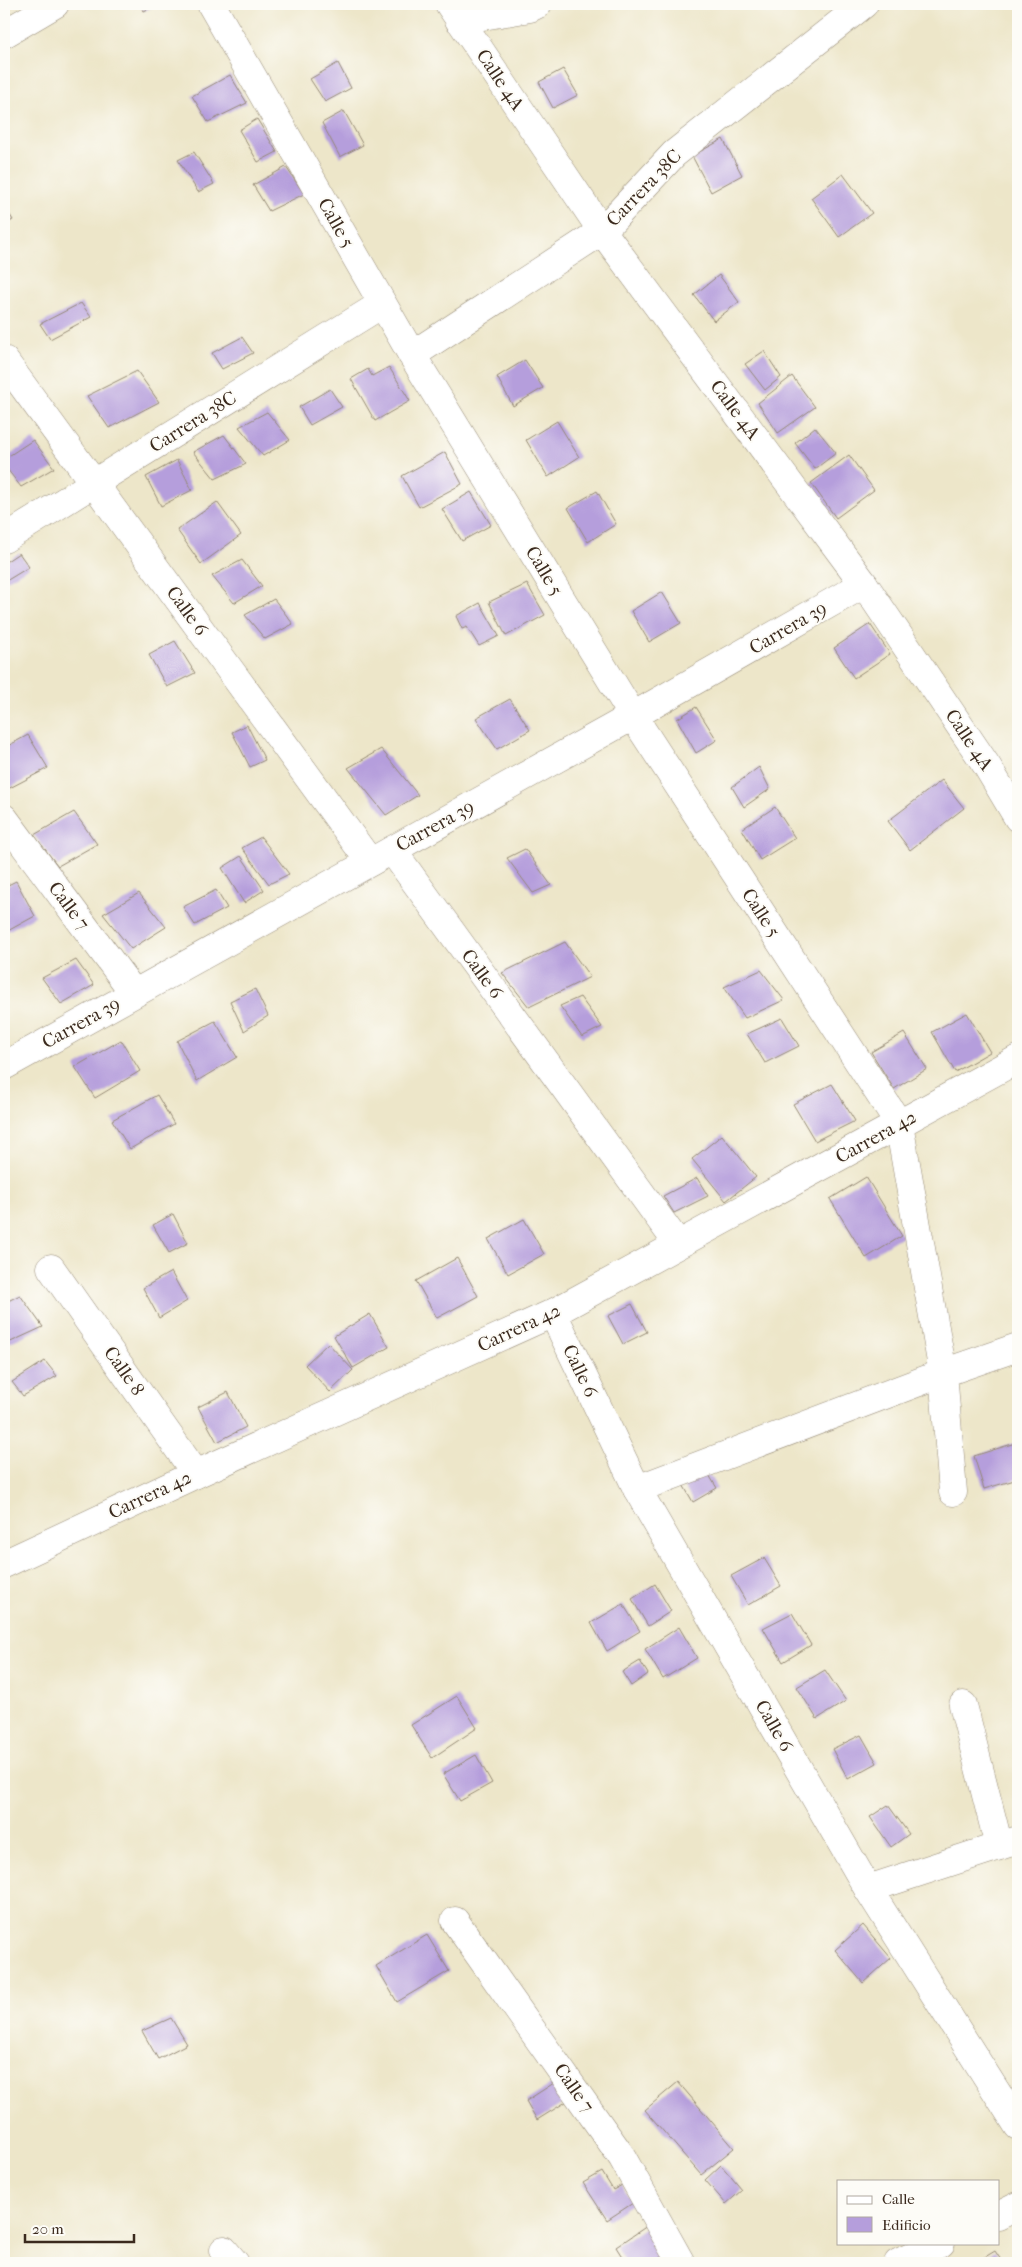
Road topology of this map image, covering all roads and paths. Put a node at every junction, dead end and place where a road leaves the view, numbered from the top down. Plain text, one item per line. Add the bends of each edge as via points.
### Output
1 (55, 4) edge
2 (211, 4) edge
3 (538, 4) edge
4 (864, 4) edge
5 (454, 12) edge
6 (4, 34) edge
7 (602, 231) junction
8 (382, 304) junction
9 (412, 354) junction
10 (4, 360) edge
11 (94, 484) junction
12 (4, 539) edge
13 (864, 584) junction
14 (633, 716) junction
15 (4, 818) edge
16 (1018, 818) edge
17 (381, 856) junction
18 (134, 993) junction
19 (1018, 1059) edge
20 (4, 1066) edge
21 (900, 1124) junction
22 (678, 1244) junction
23 (51, 1268) dead end
24 (553, 1313) junction
25 (1018, 1347) edge
26 (943, 1373) junction
27 (196, 1474) junction
28 (637, 1489) junction
29 (953, 1492) dead end
30 (4, 1564) edge
31 (963, 1705) dead end
32 (1009, 1843) edge
33 (868, 1889) junction
34 (455, 1921) dead end
35 (1018, 2126) edge
36 (1018, 2206) edge
37 (1000, 2215) edge
38 (938, 2244) edge
39 (681, 2263) edge
40 (898, 2263) edge

1 - 6 street
2 - 8 street, Calle 5
3 - 5 street via 530,8
4 - 7 street, Carrera 38C via 674,154
5 - 7 street, Calle 4A
7 - 9 street, Carrera 38C
7 - 13 street, Calle 4A
8 - 9 street, Calle 5
8 - 11 street, Carrera 38C
9 - 14 street, Calle 5
10 - 11 street, Calle 6
11 - 12 street, Carrera 38C
11 - 17 street, Calle 6
13 - 14 street, Carrera 39
13 - 16 street, Calle 4A via 987,766
14 - 17 street, Carrera 39
14 - 21 street, Calle 5
15 - 18 street, Calle 7
17 - 18 street, Carrera 39
17 - 22 street, Calle 6
18 - 20 street, Carrera 39
19 - 21 street, Carrera 42
21 - 22 street, Carrera 42
21 - 26 street
22 - 24 street, Carrera 42
23 - 27 street, Calle 8
24 - 27 street, Carrera 42
24 - 28 street, Calle 6
25 - 26 street
26 - 28 street
26 - 29 street
27 - 30 street, Carrera 42
28 - 33 street, Calle 6
31 - 32 street
32 - 33 street
33 - 35 street, Calle 6
34 - 39 street, Calle 7 via 622,2157
36 - 37 street
38 - 40 street

